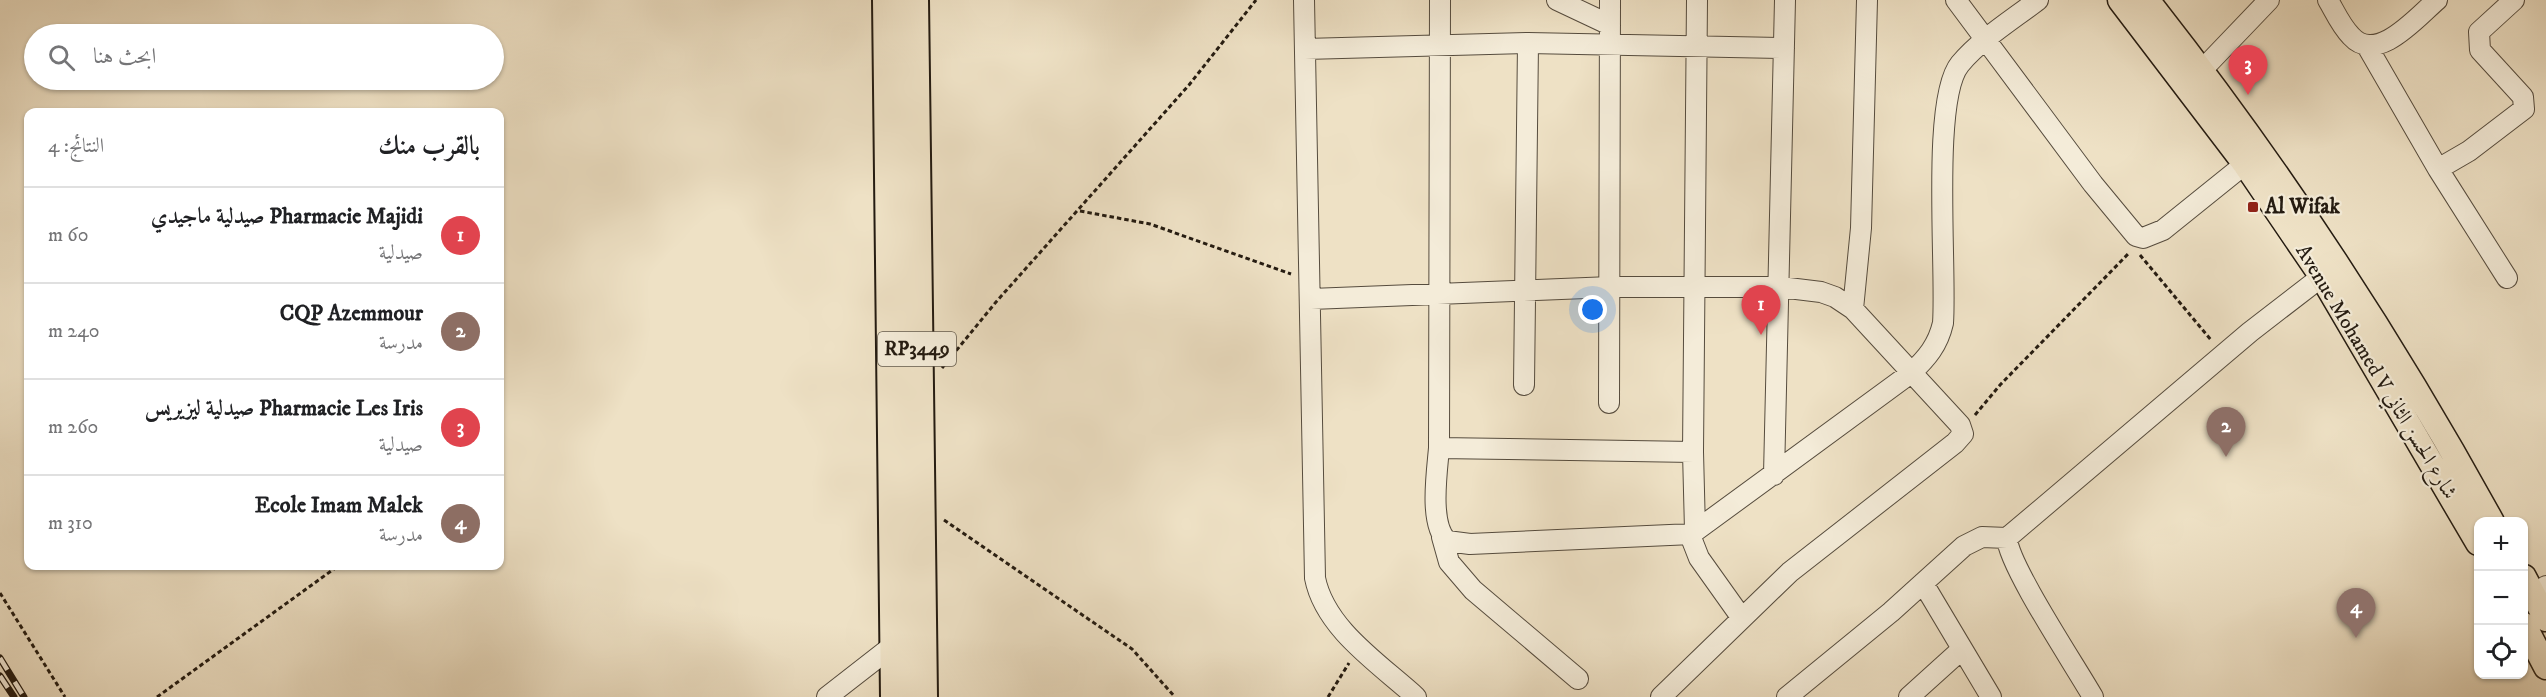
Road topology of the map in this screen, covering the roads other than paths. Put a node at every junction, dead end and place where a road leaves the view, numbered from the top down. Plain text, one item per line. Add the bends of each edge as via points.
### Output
1 (887, 0) edge
2 (914, 0) edge
3 (1304, 0) edge
4 (1440, 0) edge
5 (1557, 0) edge
6 (1610, 0) edge
7 (1697, 0) edge
8 (1785, 0) edge
9 (1867, 0) edge
10 (1956, 0) edge
11 (2038, 0) edge
12 (2120, 0) edge
13 (2147, 0) edge
14 (2269, 0) edge
15 (2328, 0) edge
16 (2437, 0) edge
17 (2514, 0) edge
18 (1610, 35) junction
19 (1987, 39) junction
20 (1528, 43) junction
21 (1440, 44) junction
22 (1697, 46) junction
23 (2367, 46) junction
24 (1784, 48) junction
25 (1305, 49) junction
26 (2202, 69) junction
27 (2245, 164) junction
28 (2438, 169) junction
29 (2330, 270) junction
30 (2507, 278) dead end
31 (1695, 286) junction
32 (1611, 287) junction
33 (1780, 287) junction
34 (1310, 290) junction
35 (1525, 291) junction
36 (1440, 295) junction
37 (1852, 309) junction
38 (1911, 374) junction
39 (1524, 385) dead end
40 (1609, 403) dead end
41 (1439, 448) junction
42 (1693, 452) junction
43 (1774, 475) junction
44 (2489, 517) edge
45 (1693, 532) junction
46 (2474, 536) edge
47 (1442, 537) junction
48 (2007, 538) junction
49 (1923, 583) junction
50 (2534, 585) edge
51 (1741, 617) junction
52 (2546, 619) edge
53 (2528, 634) edge
54 (895, 644) junction
55 (1961, 650) junction
56 (2546, 666) edge
57 (1578, 679) dead end
58 (1989, 696) edge
59 (827, 697) edge
60 (895, 697) edge
61 (922, 697) edge
62 (1416, 697) edge
63 (1660, 697) edge
64 (1787, 697) edge
65 (1909, 697) edge
66 (2093, 697) edge

1 - 54 highway, RP3449
2 - 61 highway, RP3449
3 - 25 street
4 - 21 street
5 - 18 street
6 - 18 street
7 - 22 street
8 - 24 street
9 - 37 street via 1861,228
10 - 19 street
11 - 19 street
12 - 27 main road, Avenue Mohamed V شارع الحسن الثاني
13 - 26 main road, Avenue Mohamed V شارع الحسن الثاني
14 - 26 street
15 - 23 street via 2350,36
16 - 23 street via 2394,36
17 - 28 street via 2479,32 2480,50 2523,97 2524,109
18 - 20 street
18 - 22 street
18 - 32 street
19 - 27 street via 2093,184 2139,237 2163,230
19 - 38 street via 1960,64 1950,87 1944,123 1943,323 1932,353
20 - 21 street
20 - 35 street
21 - 25 street
21 - 36 street
22 - 24 street
22 - 31 street
23 - 28 street
24 - 33 street
25 - 34 street
26 - 29 main road, Avenue Mohamed V شارع الحسن الثاني
27 - 29 main road, Avenue Mohamed V شارع الحسن الثاني
28 - 30 street
29 - 44 main road, Avenue Mohamed V شارع الحسن الثاني via 2389,341
29 - 46 main road, Avenue Mohamed V شارع الحسن الثاني
29 - 48 street
31 - 32 street
31 - 33 street
31 - 42 street
32 - 35 street
32 - 40 street
33 - 37 street via 1821,292
33 - 43 street
34 - 36 street
34 - 62 street via 1315,578 1324,607 1334,620
35 - 36 street
35 - 39 street
36 - 41 street
37 - 38 street
38 - 43 street
38 - 51 street via 1963,430 1960,437 1790,572
41 - 42 street
41 - 47 street via 1436,506
42 - 45 street
43 - 45 street
45 - 47 street via 1470,544
45 - 51 street via 1690,540 1699,558
47 - 57 street via 1449,562 1473,590
48 - 49 street via 1974,539
48 - 66 street via 2026,584
49 - 55 street
49 - 64 street
50 - 52 main road
51 - 63 street
53 - 56 main road
54 - 59 street
54 - 60 highway, RP3449
55 - 58 street
55 - 65 street

